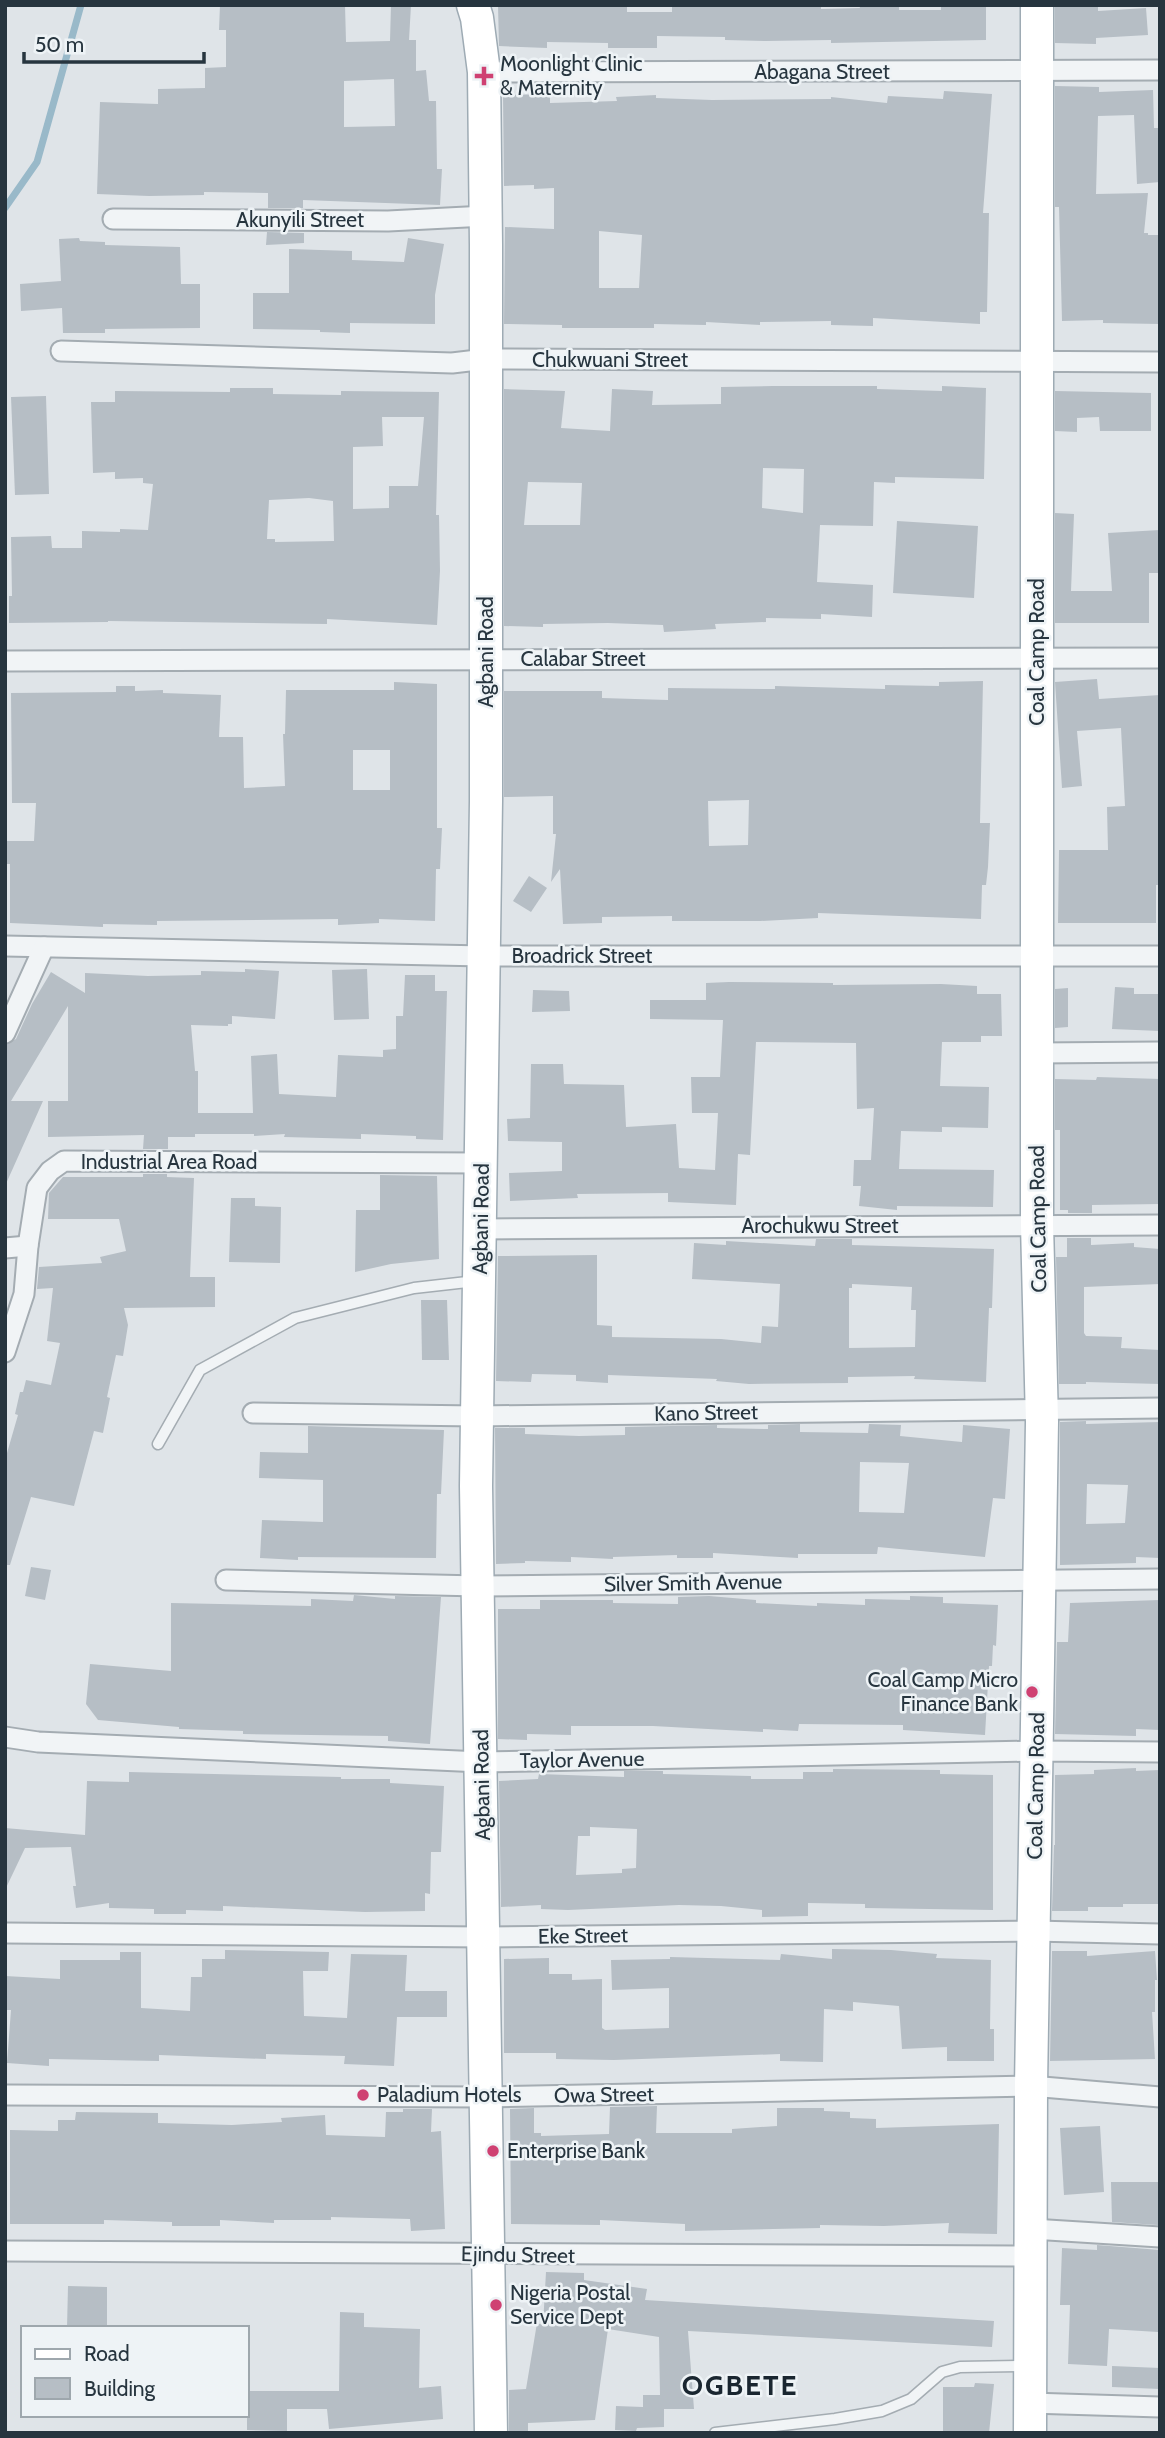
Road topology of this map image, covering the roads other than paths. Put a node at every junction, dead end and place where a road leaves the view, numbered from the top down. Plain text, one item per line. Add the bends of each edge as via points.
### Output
1 (473, 5) edge
2 (1037, 5) edge
3 (1038, 70) junction
4 (1160, 71) edge
5 (484, 72) junction
6 (486, 216) junction
7 (113, 219) dead end
8 (61, 351) dead end
9 (486, 359) junction
10 (1037, 362) junction
11 (1160, 362) edge
12 (1038, 657) junction
13 (1160, 658) edge
14 (486, 659) junction
15 (5, 661) edge
16 (5, 946) edge
17 (44, 947) junction
18 (484, 956) junction
19 (1160, 956) edge
20 (1036, 957) junction
21 (5, 1033) edge
22 (1160, 1052) edge
23 (1037, 1053) junction
24 (481, 1163) junction
25 (1037, 1224) junction
26 (1160, 1225) edge
27 (480, 1229) junction
28 (28, 1246) junction
29 (5, 1248) edge
30 (480, 1281) junction
31 (5, 1352) edge
32 (1041, 1408) junction
33 (1160, 1408) edge
34 (253, 1413) dead end
35 (478, 1416) junction
36 (158, 1444) dead end
37 (1041, 1579) junction
38 (1160, 1579) edge
39 (226, 1580) dead end
40 (478, 1586) junction
41 (5, 1737) edge
42 (1035, 1751) junction
43 (1160, 1752) edge
44 (481, 1762) junction
45 (1034, 1931) junction
46 (5, 1933) edge
47 (1160, 1934) edge
48 (484, 1937) junction
49 (1031, 2086) junction
50 (5, 2095) edge
51 (1160, 2096) edge
52 (487, 2097) junction
53 (1160, 2236) edge
54 (1032, 2243) junction
55 (5, 2251) edge
56 (488, 2255) junction
57 (1031, 2366) junction
58 (1160, 2407) edge
59 (1030, 2418) edge
60 (491, 2433) edge
61 (715, 2433) edge

1 - 5 main road, Agbani Road
2 - 3 main road, Coal Camp Road
3 - 4 street, Abagana Street
3 - 5 street, Abagana Street
3 - 10 main road, Coal Camp Road
5 - 6 main road, Agbani Road
6 - 7 street, Akunyili Street via 388,221
6 - 9 main road, Agbani Road
8 - 9 street, Chukwuani Street via 452,363
9 - 10 street, Chukwuani Street
9 - 14 main road, Agbani Road
10 - 11 street, Chukwuani Street
10 - 12 main road, Coal Camp Road
12 - 13 street, Calabar Street
12 - 14 street, Calabar Street
12 - 20 main road, Coal Camp Road
14 - 15 street, Calabar Street
14 - 18 main road, Agbani Road
16 - 17 street, Broadrick Street
17 - 18 street, Broadrick Street
17 - 21 street
18 - 20 street, Broadrick Street
18 - 24 main road, Agbani Road
19 - 20 street, Broadrick Street
20 - 23 main road, Coal Camp Road
22 - 23 street
23 - 25 main road, Coal Camp Road
24 - 27 main road, Agbani Road
24 - 28 street, Industrial Area Road via 64,1161 37,1188
25 - 26 street, Arochukwu Street
25 - 27 street, Arochukwu Street
25 - 32 main road, Coal Camp Road
27 - 30 main road, Agbani Road
28 - 29 street
28 - 31 street, Industrial Area Road via 24,1294
30 - 35 main road, Agbani Road
30 - 36 lane via 414,1288 295,1318 200,1370
32 - 33 street, Kano Street
32 - 35 street, Kano Street
32 - 37 main road, Coal Camp Road
34 - 35 street, Kano Street
35 - 40 main road, Agbani Road
37 - 38 street, Silver Smith Avenue
37 - 40 street, Silver Smith Avenue
37 - 42 main road, Coal Camp Road
39 - 40 street, Silver Smith Avenue
40 - 44 main road, Agbani Road
41 - 44 street, Taylor Avenue
42 - 43 street, Taylor Avenue
42 - 44 street, Taylor Avenue
42 - 45 main road, Coal Camp Road
44 - 48 main road, Agbani Road
45 - 47 street, Eke Street
45 - 48 street, Eke Street
45 - 49 main road, Coal Camp Road
46 - 48 street, Eke Street
48 - 52 main road, Agbani Road
49 - 51 street, Owa Street
49 - 52 street, Owa Street
49 - 54 main road, Coal Camp Road
50 - 52 street, Owa Street
52 - 56 main road, Agbani Road
53 - 54 street, Ejindu Street
54 - 56 street, Ejindu Street
54 - 57 main road, Coal Camp Road
55 - 56 street, Ejindu Street
56 - 60 main road, Agbani Road
57 - 59 main road, Coal Camp Road
57 - 61 lane via 960,2367 942,2372 911,2399 882,2411
58 - 59 street

